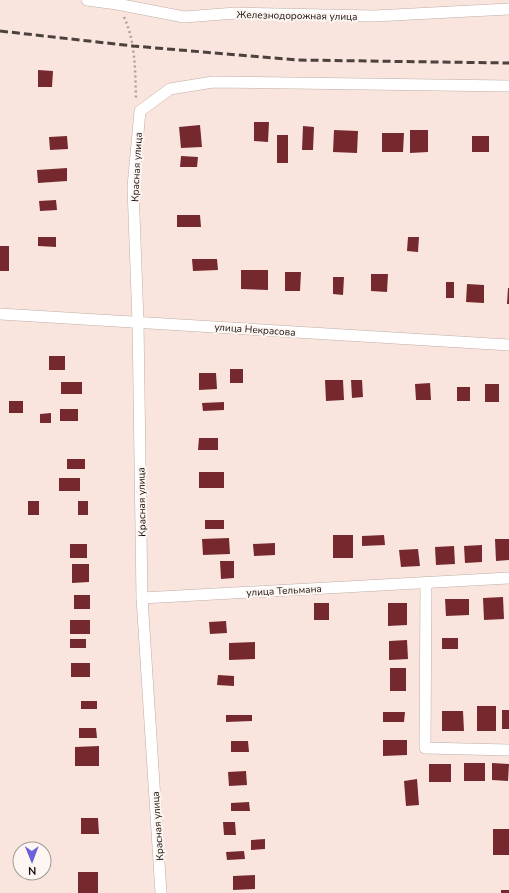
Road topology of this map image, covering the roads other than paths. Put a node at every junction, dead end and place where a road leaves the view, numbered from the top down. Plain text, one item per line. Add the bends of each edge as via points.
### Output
1 (87, 0) edge
2 (117, 2) edge
3 (509, 9) edge
4 (509, 86) edge
5 (0, 314) edge
6 (138, 322) junction
7 (509, 345) edge
8 (509, 578) edge
9 (426, 582) junction
10 (142, 598) junction
11 (509, 750) edge
12 (162, 893) edge

1 - 2 street, Железнодорожная улица
2 - 3 street, Железнодорожная улица via 184,17 236,13 374,16
4 - 6 street, Красная улица via 213,82 170,89 140,111 133,187
5 - 6 street, улица Некрасова
6 - 7 street, улица Некрасова
6 - 10 street, Красная улица
8 - 9 street, улица Тельмана
9 - 10 street, улица Тельмана
9 - 11 street via 425,748
10 - 12 street, Красная улица

